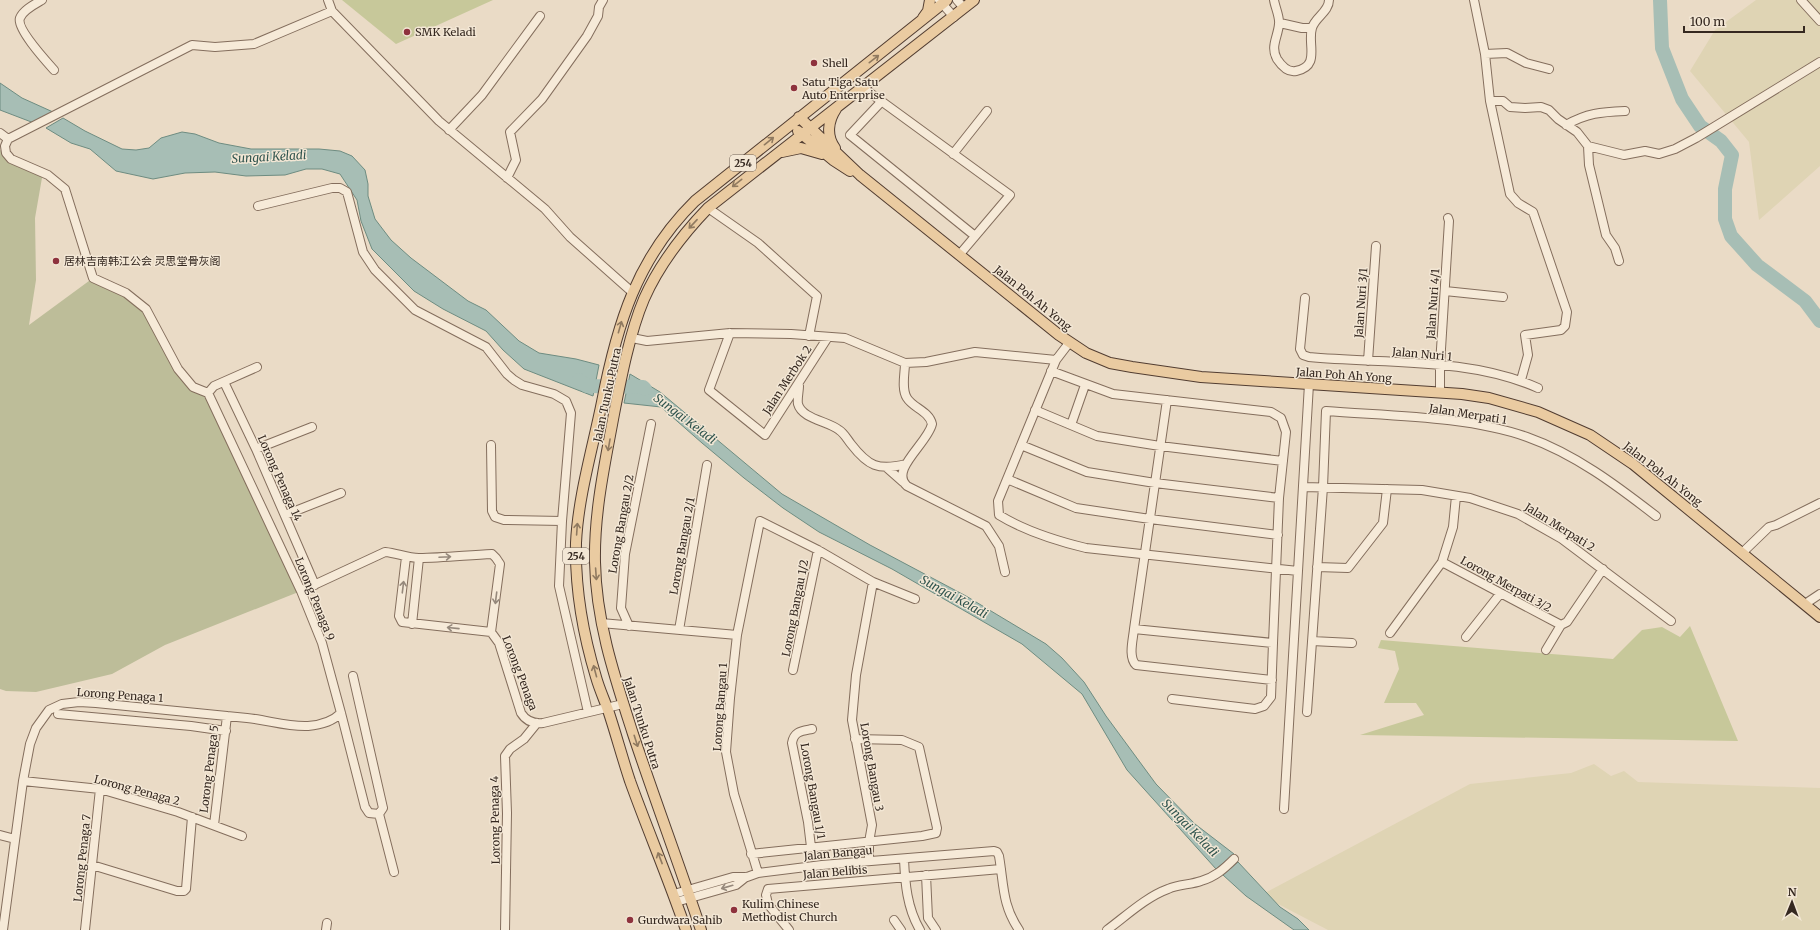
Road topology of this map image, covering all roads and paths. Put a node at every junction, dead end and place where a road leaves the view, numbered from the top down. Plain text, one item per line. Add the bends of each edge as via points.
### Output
1 (42, 0) edge
2 (328, 0) edge
3 (603, 0) edge
4 (930, 0) edge
5 (957, 0) edge
6 (974, 0) edge
7 (1274, 0) edge
8 (1329, 0) edge
9 (1474, 0) edge
10 (1801, 0) edge
11 (943, 1) edge
12 (964, 8) junction
13 (332, 11) junction
14 (540, 16) dead end
15 (954, 17) junction
16 (1820, 21) edge
17 (1280, 23) junction
18 (918, 24) junction
19 (1312, 28) junction
20 (1485, 54) junction
21 (1820, 62) edge
22 (1549, 69) dead end
23 (54, 70) dead end
24 (862, 88) junction
25 (1490, 101) junction
26 (881, 102) junction
27 (838, 106) junction
28 (987, 111) dead end
29 (1624, 111) dead end
30 (799, 118) junction
31 (790, 124) junction
32 (1566, 125) junction
33 (450, 130) junction
34 (806, 131) junction
35 (0, 134) edge
36 (8, 139) junction
37 (1588, 146) junction
38 (953, 154) junction
39 (836, 157) junction
40 (765, 163) junction
41 (507, 178) junction
42 (258, 206) dead end
43 (708, 208) junction
44 (1448, 218) dead end
45 (975, 236) junction
46 (1376, 246) dead end
47 (960, 254) junction
48 (1619, 261) dead end
49 (1445, 291) junction
50 (632, 292) junction
51 (1503, 297) dead end
52 (1305, 298) dead end
53 (730, 333) junction
54 (809, 336) junction
55 (828, 337) junction
56 (632, 338) junction
57 (1068, 342) junction
58 (1056, 360) junction
59 (1368, 361) junction
60 (905, 363) junction
61 (1440, 365) junction
62 (258, 367) dead end
63 (1051, 371) junction
64 (1521, 380) junction
65 (224, 382) junction
66 (800, 383) junction
67 (1309, 384) junction
68 (1085, 385) junction
69 (1538, 388) dead end
70 (1440, 392) junction
71 (208, 393) junction
72 (1166, 400) junction
73 (1035, 410) junction
74 (651, 424) dead end
75 (1071, 425) junction
76 (312, 427) dead end
77 (491, 445) dead end
78 (1021, 445) junction
79 (1160, 446) junction
80 (256, 449) junction
81 (1283, 461) junction
82 (906, 464) junction
83 (707, 466) dead end
84 (886, 467) junction
85 (1007, 479) junction
86 (903, 482) junction
87 (1155, 483) junction
88 (1303, 486) junction
89 (1323, 487) junction
90 (1387, 489) junction
91 (341, 493) dead end
92 (1456, 496) junction
93 (1279, 498) junction
94 (1820, 503) edge
95 (285, 515) junction
96 (1656, 516) dead end
97 (1150, 519) junction
98 (562, 521) junction
99 (1278, 535) junction
100 (818, 550) junction
101 (1742, 553) junction
102 (1145, 555) junction
103 (406, 557) junction
104 (419, 558) junction
105 (1442, 562) junction
106 (1317, 567) junction
107 (1276, 569) junction
108 (1603, 569) junction
109 (1005, 572) dead end
110 (1298, 572) junction
111 (873, 582) junction
112 (315, 584) junction
113 (301, 591) junction
114 (1500, 594) junction
115 (1820, 594) edge
116 (915, 599) dead end
117 (1805, 604) junction
118 (1820, 617) edge
119 (1671, 621) dead end
120 (412, 624) junction
121 (601, 624) junction
122 (1561, 625) junction
123 (628, 626) junction
124 (1134, 629) junction
125 (679, 630) junction
126 (491, 632) junction
127 (1390, 633) dead end
128 (737, 634) junction
129 (1466, 637) dead end
130 (1312, 641) junction
131 (1273, 642) junction
132 (1352, 643) dead end
133 (1546, 650) dead end
134 (794, 670) dead end
135 (354, 676) dead end
136 (1272, 680) junction
137 (1172, 699) dead end
138 (623, 704) junction
139 (607, 708) junction
140 (588, 712) junction
141 (1307, 712) dead end
142 (58, 714) dead end
143 (342, 714) junction
144 (227, 716) junction
145 (537, 723) junction
146 (812, 729) dead end
147 (226, 731) junction
148 (855, 739) junction
149 (23, 781) junction
150 (100, 789) junction
151 (1284, 809) dead end
152 (381, 811) junction
153 (192, 817) junction
154 (214, 824) junction
155 (0, 835) edge
156 (242, 836) dead end
157 (15, 839) junction
158 (869, 842) junction
159 (811, 846) junction
160 (751, 854) junction
161 (904, 859) junction
162 (1234, 859) dead end
163 (869, 861) junction
164 (92, 865) junction
165 (1001, 865) junction
166 (394, 872) dead end
167 (758, 873) junction
168 (926, 875) junction
169 (683, 877) junction
170 (905, 877) junction
171 (703, 890) junction
172 (689, 894) junction
173 (675, 898) junction
174 (694, 911) junction
175 (894, 920) dead end
176 (3, 930) edge
177 (85, 930) edge
178 (505, 930) edge
179 (686, 930) edge
180 (701, 930) edge
181 (789, 930) edge
182 (901, 930) edge
183 (920, 930) edge
184 (936, 930) edge
185 (1019, 930) edge
186 (1107, 930) edge

1 - 23 street via 30,7 19,22 21,29
2 - 13 street
3 - 41 street via 587,36 542,99 510,132 516,160
4 - 18 main road via 928,11
5 - 12 street
6 - 12 main road, Jalan Tunku Putra / 254
7 - 17 street
8 - 19 street via 1329,5
9 - 20 street
10 - 16 street
11 - 15 street
11 - 18 main road, Jalan Tunku Putra / 254
12 - 15 main road, Jalan Tunku Putra / 254
13 - 33 street
13 - 36 street via 254,44 215,47 192,45
14 - 33 street via 482,95
15 - 24 main road, Jalan Tunku Putra / 254
17 - 19 street
17 - 19 street via 1273,48 1285,69 1292,72 1302,70 1310,63
30 -> 18 main road, Jalan Tunku Putra / 254
20 - 22 street via 1507,52 1526,63
20 - 25 street
21 - 37 street via 1675,149 1659,154 1645,151 1624,155
24 - 26 street
24 - 27 main road, Jalan Tunku Putra / 254
25 - 32 street via 1503,101 1510,107 1541,107
25 - 64 street via 1510,194 1518,203 1533,212 1567,312 1565,326 1561,330 1525,335 1528,355
26 - 38 street
26 - 45 street via 850,135
27 - 34 main road, Jalan Tunku Putra / 254
27 - 39 main road via 831,117 829,130
28 - 38 street
29 - 32 street via 1596,112 1579,117
30 - 31 main road, Jalan Tunku Putra / 254
30 - 34 main road, Jalan Poh Ah Yong
31 - 34 main road, Jalan Poh Ah Yong
50 -> 31 main road, Jalan Tunku Putra / 254 via 660,242 680,216
32 - 37 street
33 - 41 street
34 - 39 main road, Jalan Poh Ah Yong
34 - 40 main road, Jalan Tunku Putra / 254
35 - 36 street
36 - 71 street via 5,146 10,159 48,175 65,189 93,278 126,293 146,309 178,369 194,387
37 - 48 street via 1589,165 1606,235 1615,248
38 - 45 street via 1010,195
39 - 40 main road via 801,148 782,152
39 - 47 main road, Jalan Poh Ah Yong via 848,170 860,175
40 -> 43 main road, Jalan Tunku Putra / 254
41 - 50 street via 545,209 570,237
42 - 98 street via 332,188 340,188 347,192 363,252 375,270 415,310 486,347 507,374 522,385 554,394 566,401 571,413
43 - 54 street via 758,243 817,296
43 -> 56 main road, Jalan Tunku Putra / 254 via 686,231 654,280 644,299
44 - 49 street, Jalan Nuri 4/1
45 - 47 street
46 - 59 street, Jalan Nuri 3/1
47 - 57 main road, Jalan Poh Ah Yong
49 - 51 street
49 - 61 street, Jalan Nuri 4/1
139 -> 50 main road, Jalan Tunku Putra / 254 via 584,632 576,539 579,512 609,365
52 - 59 street, Jalan Nuri 1 via 1300,349 1303,355
53 - 54 street
53 - 56 street via 647,341
53 - 66 street, Jalan Merbok 2 via 709,390 765,436
54 - 55 street
55 - 60 street via 845,338
55 - 66 street, Jalan Merbok 2
56 -> 121 main road, Jalan Tunku Putra / 254 via 623,368 599,497 595,562
57 - 58 street
57 - 67 main road, Jalan Poh Ah Yong via 1086,353 1132,367 1201,377
58 - 60 street via 975,352 926,362
58 - 63 street
59 - 61 street, Jalan Nuri 1
60 - 82 street via 904,391 907,398 927,415 932,424 928,435
61 - 64 street, Jalan Nuri 1
61 - 70 street, Jalan Nuri 4/1
62 - 65 street
63 - 68 street
63 - 73 street
64 - 69 street, Jalan Nuri 1
65 - 71 street via 214,386
65 - 80 street, Lorong Penaga 14
66 - 84 street via 798,402 802,410 838,428 861,458 868,463
67 - 70 main road, Jalan Poh Ah Yong
67 - 88 street
68 - 72 street via 1113,394
68 - 75 street
70 - 101 main road, Jalan Poh Ah Yong via 1489,398 1538,412 1590,435 1633,464
71 - 113 street, Lorong Penaga 9
72 - 79 street
72 - 81 street via 1272,412 1281,418 1286,432
73 - 75 street
73 - 78 street
74 - 123 street, Lorong Bangau 2/2 via 625,554 621,608
75 - 79 street via 1097,436
76 - 80 street
77 - 98 street via 492,511 495,517 504,520
78 - 85 street
78 - 87 street via 1087,472
79 - 81 street
79 - 87 street
80 - 95 street, Lorong Penaga 14
81 - 93 street
82 - 84 street
82 - 86 street via 901,475
83 - 125 street, Lorong Bangau 2/1
84 - 86 street
85 - 97 street via 1076,508
85 - 102 street via 998,501 999,515 1012,523 1064,543
86 - 109 street via 986,526 999,546
87 - 93 street
87 - 97 street
88 - 89 street, Jalan Merpati 2
88 - 110 street
89 - 90 street, Jalan Merpati 2
89 - 96 street, Jalan Merpati 1 via 1326,411 1465,423 1498,428 1528,437 1561,452 1610,481
89 - 106 street
90 - 92 street, Jalan Merpati 2 via 1422,490
90 - 106 street via 1383,523 1348,568
91 - 95 street
92 - 105 street via 1453,528
92 - 108 street, Jalan Merpati 2 via 1524,517 1562,539
93 - 99 street
94 - 101 street via 1769,527
95 - 112 street, Lorong Penaga 14
97 - 99 street
97 - 102 street
98 - 140 street via 559,586
99 - 107 street
100 - 111 street
100 - 128 street, Lorong Bangau 1 via 760,521
100 - 134 street, Lorong Bangau 1/2
101 - 117 main road, Jalan Poh Ah Yong
102 - 107 street
102 - 124 street
103 - 104 street
103 - 112 street via 395,552 385,552
120 -> 103 street via 402,622 399,616
104 - 120 street
104 -> 126 street via 492,554 496,558 500,564
105 - 114 street, Lorong Merpati 3/2
105 - 127 street
106 - 130 street
107 - 110 street
107 - 131 street
108 - 119 street, Jalan Merpati 2
108 - 122 street via 1567,622
110 - 151 street
111 - 116 street
111 - 148 street, Lorong Bangau 3 via 856,676 852,720
112 - 113 street
113 - 143 street, Lorong Penaga 9 via 322,643
114 - 122 street, Lorong Merpati 3/2
114 - 129 street
115 - 117 street
117 - 118 main road, Jalan Poh Ah Yong
126 -> 120 street
121 - 123 street
121 - 138 main road, Jalan Tunku Putra / 254
122 - 133 street
123 - 125 street
124 - 131 street
124 - 136 street via 1132,656 1136,665
125 - 128 street
126 - 145 street, Lorong Penaga via 499,643 522,713 527,720
128 - 160 street, Lorong Bangau 1 via 726,752 734,794
130 - 132 street
130 - 141 street
131 - 136 street
135 - 152 street
136 - 137 street via 1271,697 1264,706 1255,708
138 - 139 street, Lorong Penaga
138 -> 169 main road, Jalan Tunku Putra / 254
139 - 140 street, Lorong Penaga
173 -> 139 main road, Jalan Tunku Putra / 254 via 630,780
140 - 145 street, Lorong Penaga
142 - 147 street
143 - 144 street, Lorong Penaga 1 via 326,723 307,726
143 - 152 street, Lorong Penaga 9 via 365,808 369,813
144 - 147 street, Lorong Penaga 5
144 - 149 street, Lorong Penaga 1 via 96,703 62,704 49,710 36,728 30,744
145 - 178 street, Lorong Penaga 4 via 505,756
146 - 159 street, Lorong Bangau 1/1 via 798,732 792,743
147 - 154 street, Lorong Penaga 5
148 - 158 street, Lorong Bangau 3 via 872,825
148 - 158 street via 902,740 919,747 937,828 936,833
149 - 150 street, Lorong Penaga 2
149 - 157 street, Lorong Penaga 1
150 - 153 street, Lorong Penaga 2
150 - 164 street, Lorong Penaga 7
152 - 166 street
153 - 154 street, Lorong Penaga 2
153 - 164 street via 184,891
154 - 156 street, Lorong Penaga 2
155 - 157 street
157 - 176 street, Lorong Penaga 1
158 - 159 street
158 - 163 street, Lorong Bangau 3
159 - 160 street
160 - 167 street, Lorong Bangau 1
161 - 163 street, Jalan Bangau
161 - 165 street, Jalan Bangau via 994,851 997,852
161 - 170 street
162 - 186 street via 1217,875 1200,882 1167,889 1152,897
163 - 167 street, Jalan Bangau
164 - 177 street, Lorong Penaga 7
165 - 168 street, Jalan Belibis
165 - 185 street via 1008,912
167 - 171 street, Jalan Bangau via 736,885
168 - 170 street, Jalan Belibis
168 - 184 street via 928,918
169 - 171 street via 688,883
169 - 172 main road, Jalan Tunku Putra / 254
170 - 181 street, Jalan Belibis via 768,889 768,904
170 - 183 street via 911,912
171 - 172 street
171 - 174 street
172 - 173 street
172 - 174 main road, Jalan Tunku Putra / 254
173 - 179 main road, Jalan Tunku Putra / 254
174 - 180 main road, Jalan Tunku Putra / 254
175 - 182 street

